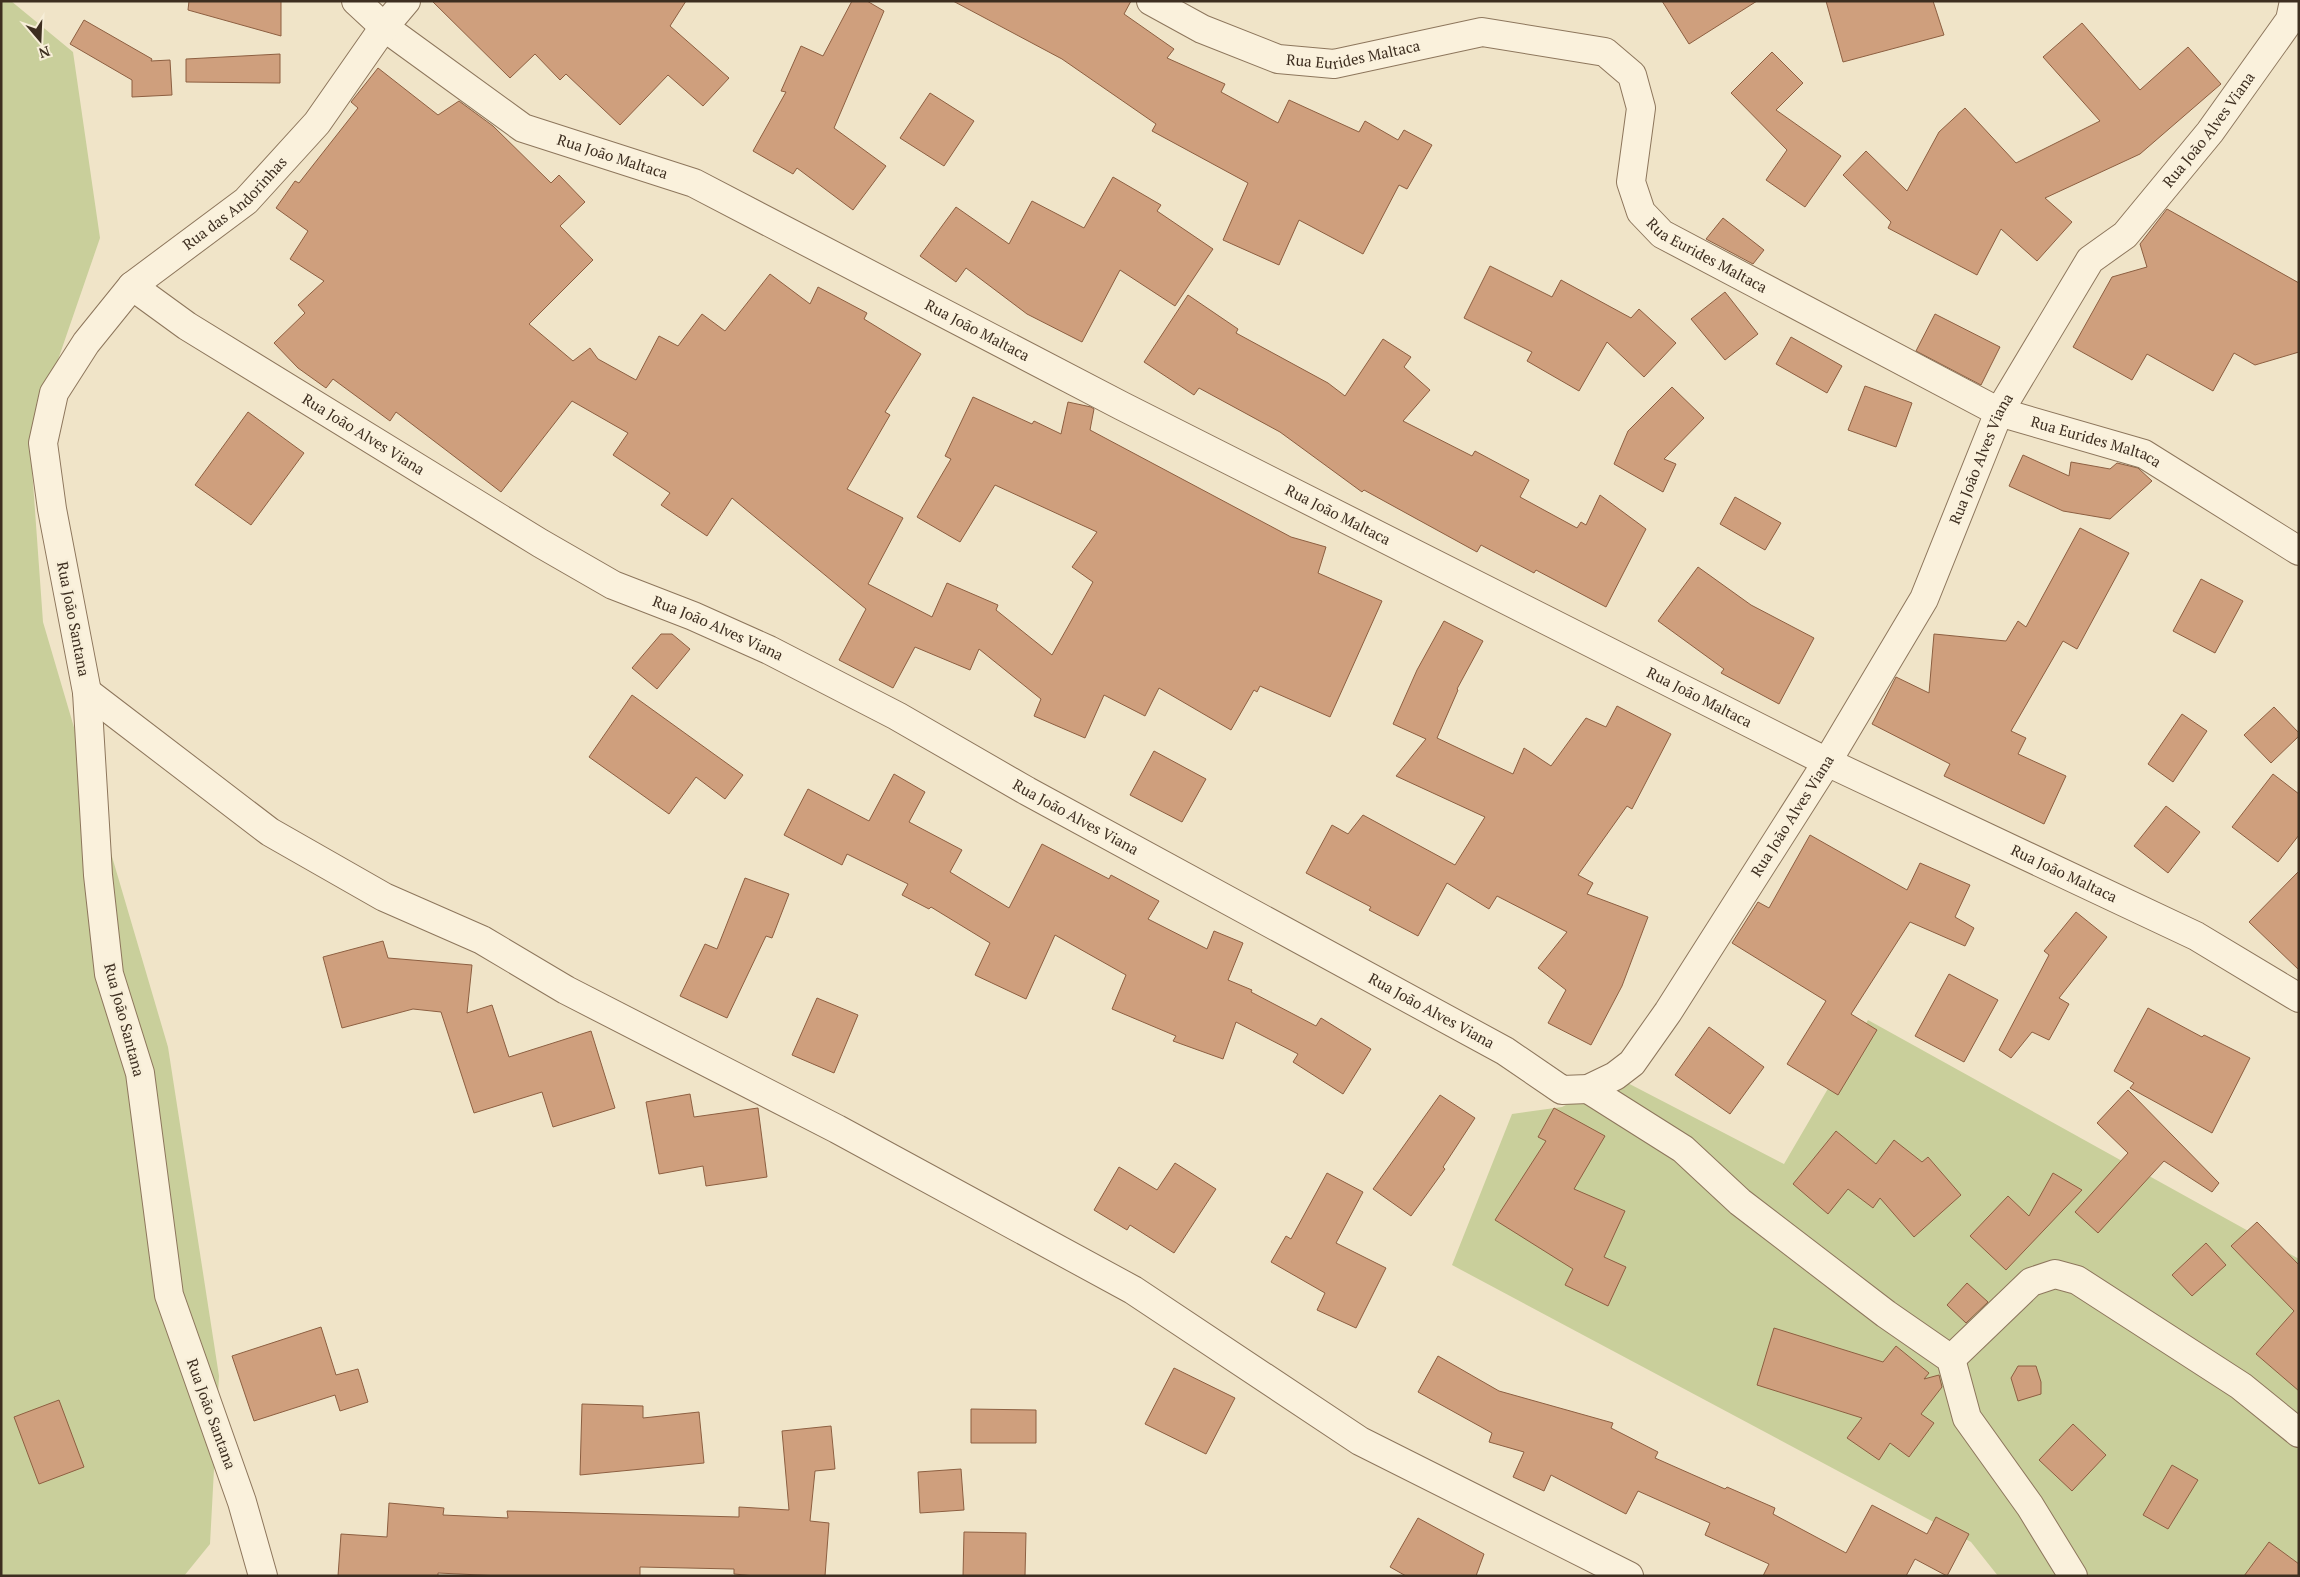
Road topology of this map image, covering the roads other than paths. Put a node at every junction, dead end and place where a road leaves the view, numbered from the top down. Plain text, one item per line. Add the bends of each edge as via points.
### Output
1 (356, 1) edge
2 (406, 1) edge
3 (1151, 1) edge
4 (2294, 1) edge
5 (384, 27) junction
6 (132, 286) junction
7 (54, 393) joint
8 (1999, 412) junction
9 (2299, 551) edge
10 (87, 692) junction
11 (1827, 762) junction
12 (2299, 998) edge
13 (1588, 1089) junction
14 (1951, 1359) junction
15 (2299, 1433) edge
16 (263, 1576) edge
17 (1629, 1576) edge
18 (2073, 1576) edge

1 - 5 street, Rua João Maltaca
2 - 5 street, Rua das Andorinhas
3 - 8 street, Rua Eurides Maltaca via 1202,29 1278,59 1334,64 1482,32 1604,52 1632,75 1641,108 1631,182 1641,212 1662,234
4 - 8 street, Rua João Alves Viana via 2290,20 2210,132 2125,235 2090,260
5 - 6 street, Rua das Andorinhas via 317,123 246,201
5 - 11 street, Rua João Maltaca via 523,128 694,183 1113,401
6 - 7 street, Rua das Andorinhas via 86,343
6 - 13 street, Rua João Alves Viana via 187,326 613,585 769,650 897,716 1036,796 1505,1051 1562,1090
7 - 10 street, Rua João Santana via 43,443 52,509
8 - 9 street, Rua Eurides Maltaca via 2144,454
8 - 11 street, Rua João Alves Viana via 1924,599
10 - 16 street, Rua João Santana via 98,875 109,974 140,1073 170,1295 242,1502
10 - 17 street via 270,832 384,897 482,940 566,990 837,1129 1133,1290 1360,1441
11 - 12 street, Rua João Maltaca via 2196,936
11 - 13 street, Rua João Alves Viana via 1632,1063 1615,1076
13 - 14 street via 1683,1149 1740,1202 1886,1314
14 - 15 street via 2031,1282 2055,1274 2077,1280 2241,1386
14 - 18 street via 1967,1418 2030,1506

